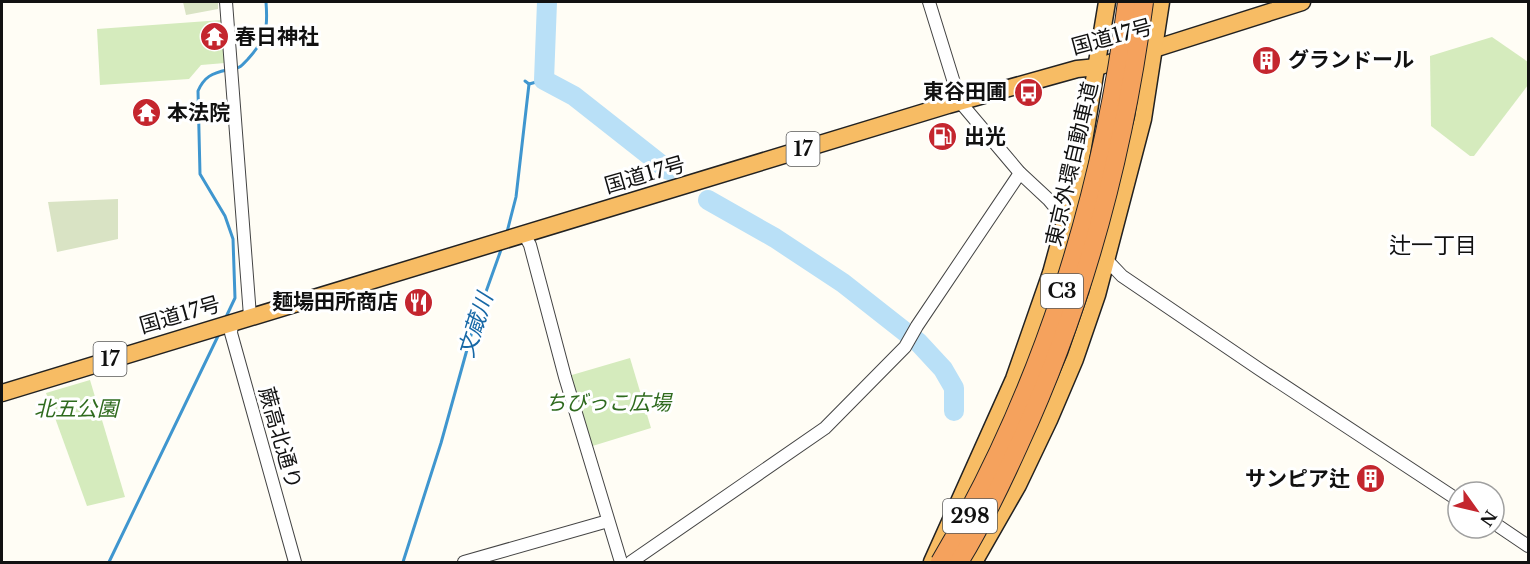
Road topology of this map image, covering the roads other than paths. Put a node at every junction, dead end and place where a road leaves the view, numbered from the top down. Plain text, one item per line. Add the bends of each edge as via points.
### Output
1 (226, 2) edge
2 (929, 2) edge
3 (1107, 2) edge
4 (1127, 2) edge
5 (1144, 2) edge
6 (1161, 2) edge
7 (1302, 2) edge
8 (1154, 50) junction
9 (1097, 67) junction
10 (960, 102) junction
11 (1020, 173) junction
12 (1065, 220) junction
13 (511, 239) junction
14 (1108, 261) junction
15 (250, 316) junction
16 (226, 325) junction
17 (2, 393) edge
18 (1446, 492) edge
19 (608, 521) junction
20 (1506, 531) edge
21 (1528, 546) edge
22 (295, 562) edge
23 (464, 562) edge
24 (621, 562) edge
25 (631, 562) edge
26 (932, 562) edge
27 (942, 562) edge
28 (961, 562) edge
29 (974, 562) edge

1 - 15 street
2 - 10 street
3 - 9 highway
4 - 27 highway, 東京外環自動車道 / C3, bridge via 1100,157 1071,265 1010,426
5 - 28 highway, 東京外環自動車道 / C3, bridge via 1119,148 1081,290 1030,423
6 - 8 highway
7 - 8 highway, 国道17号 / 17
8 - 9 highway, 国道17号 / 17
8 - 14 highway via 1143,119
9 - 10 highway, 国道17号 / 17 via 1077,69
9 - 12 highway via 1079,171
10 - 11 street
10 - 13 highway, 国道17号 / 17
11 - 12 street
11 - 25 street via 905,347 832,422
12 - 14 street
12 - 26 highway via 1014,379
13 - 15 highway, 国道17号 / 17
13 - 19 street via 530,245
14 - 18 street via 1122,276
14 - 29 highway via 1075,359 1049,420
15 - 16 highway, 国道17号 / 17
16 - 17 highway, 国道17号 / 17
16 - 22 street, 蕨高北通り
19 - 23 street
19 - 24 street
20 - 21 street
27 - 28 highway, 298 via 1000,474

